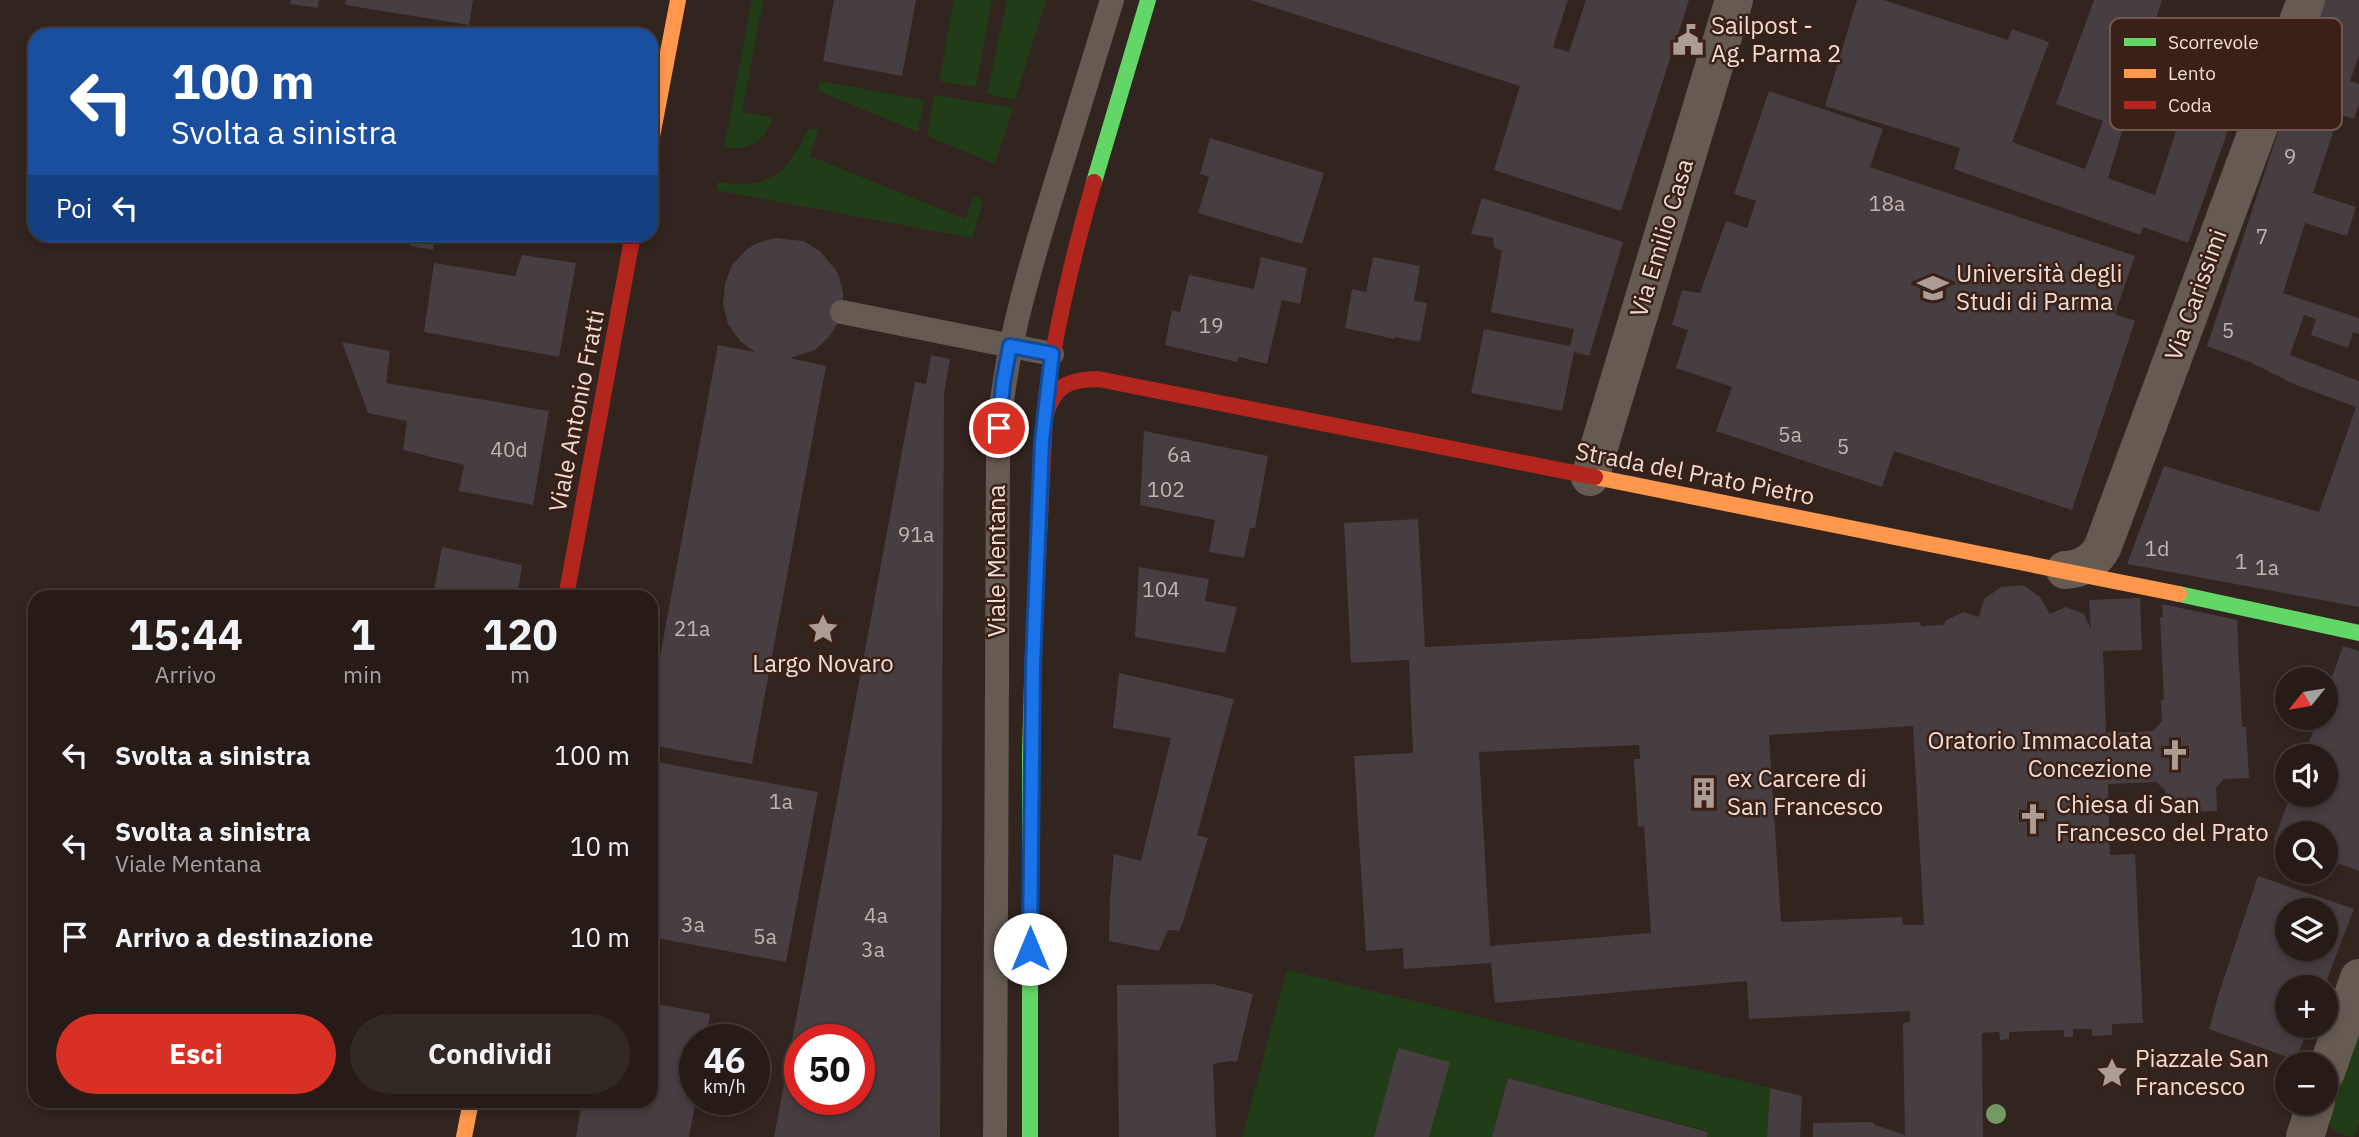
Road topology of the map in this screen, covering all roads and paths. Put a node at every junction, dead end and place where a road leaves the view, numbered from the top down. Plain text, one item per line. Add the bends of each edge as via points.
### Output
1 (678, 0) edge
2 (1112, 0) edge
3 (1148, 0) edge
4 (1734, 0) edge
5 (2306, 0) edge
6 (2299, 18) edge
7 (658, 105) edge
8 (2258, 130) edge
9 (633, 242) edge
10 (842, 312) dead end
11 (1010, 346) junction
12 (1052, 354) junction
13 (1044, 421) junction
14 (1590, 477) junction
15 (2065, 570) junction
16 (567, 590) edge
17 (2359, 633) edge
18 (2359, 978) edge
19 (2332, 1052) edge
20 (470, 1108) edge
21 (2312, 1115) edge
22 (464, 1137) edge
23 (995, 1137) edge
24 (1030, 1137) edge
25 (2305, 1137) edge

1 - 7 main road
2 - 11 lane, Viale Mentana
3 - 12 main road, Viale Mentana via 1083,221
4 - 14 street, Via Emilio Casa
5 - 6 street, Via Carissimi
8 - 15 street, Via Carissimi via 2103,546 2089,563
9 - 16 main road, Viale Antonio Fratti
10 - 11 lane
11 - 12 lane
11 - 23 lane, Viale Mentana via 998,455
12 - 13 main road, Viale Mentana
13 - 14 main road, Strada del Prato Pietro via 1050,398 1062,386 1099,379
13 - 24 main road, Viale Mentana via 1030,755
14 - 15 main road, Strada del Prato Pietro
15 - 17 main road, Strada del Prato Pietro
18 - 19 street
20 - 22 main road
21 - 25 street

